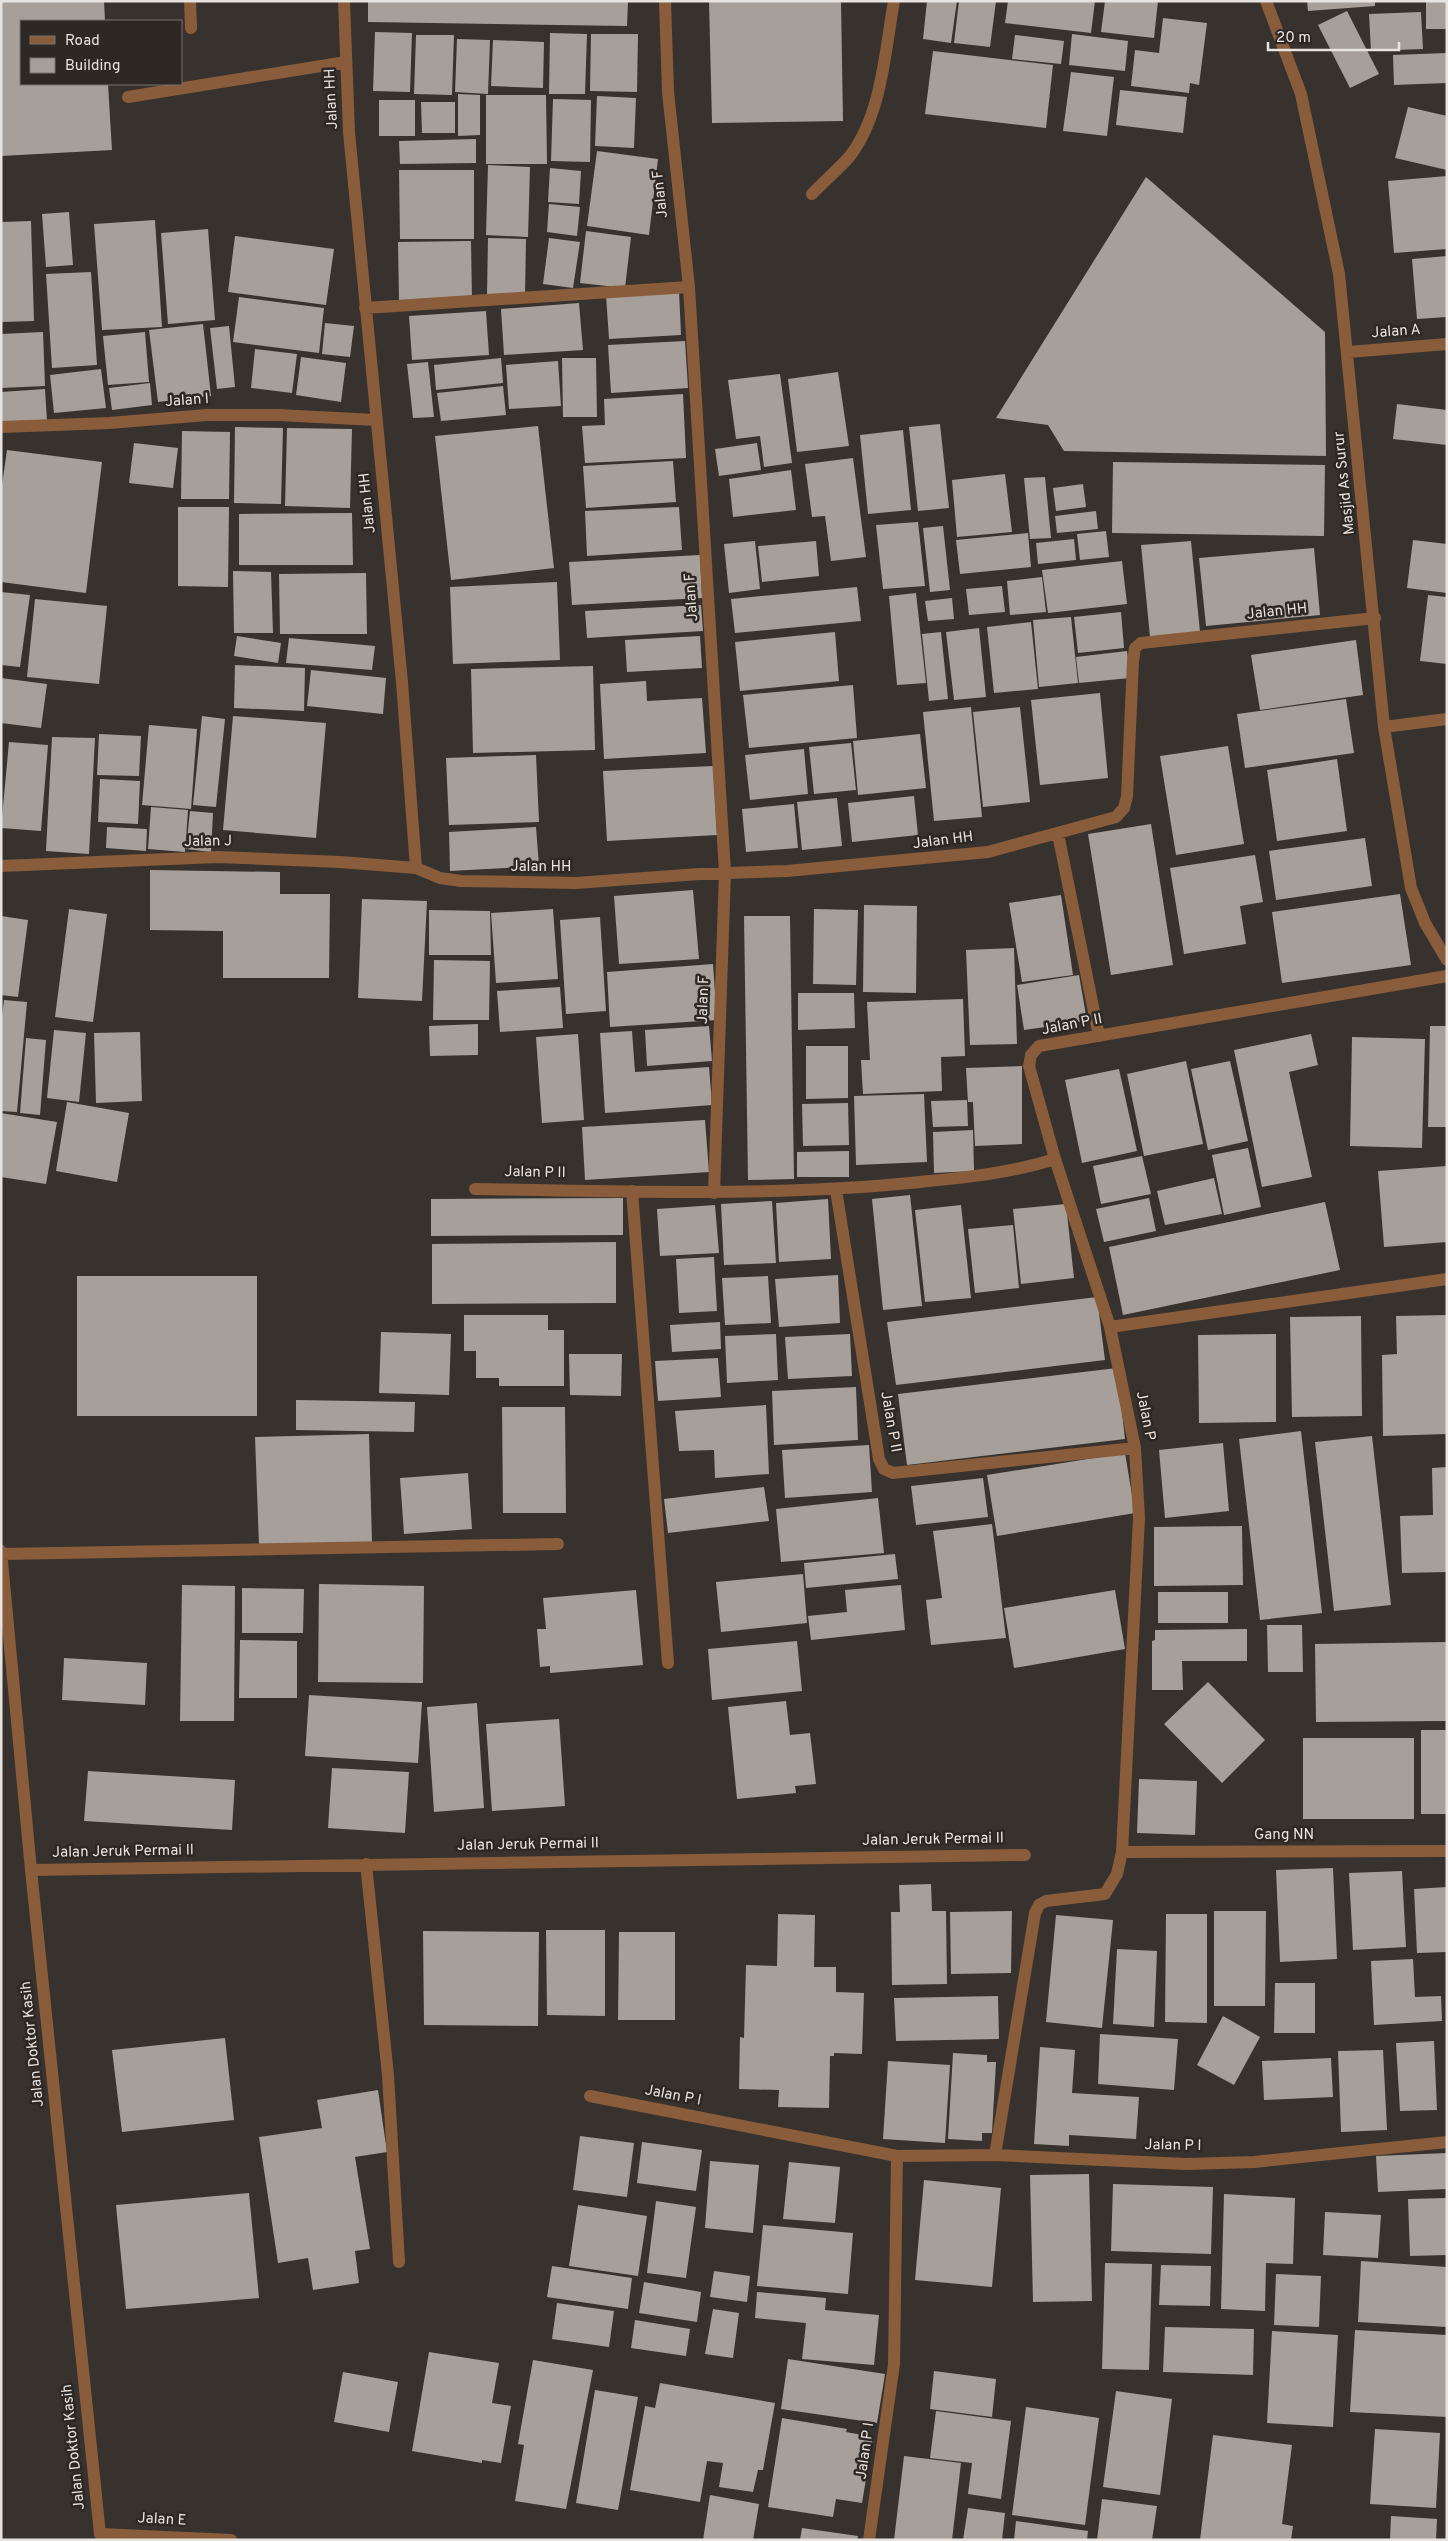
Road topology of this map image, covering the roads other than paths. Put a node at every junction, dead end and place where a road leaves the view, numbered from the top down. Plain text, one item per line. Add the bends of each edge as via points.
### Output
1 (190, 1) edge
2 (344, 1) edge
3 (665, 1) edge
4 (894, 1) edge
5 (1266, 1) edge
6 (190, 28) dead end
7 (346, 62) junction
8 (128, 97) dead end
9 (812, 194) dead end
10 (689, 287) junction
11 (365, 308) junction
12 (1447, 344) edge
13 (1348, 352) junction
14 (375, 420) junction
15 (1, 427) edge
16 (1375, 618) junction
17 (1447, 719) edge
18 (1384, 727) junction
19 (1058, 834) junction
20 (1, 866) edge
21 (416, 868) junction
22 (725, 872) junction
23 (1447, 960) edge
24 (1447, 976) edge
25 (1099, 1036) junction
26 (1055, 1159) junction
27 (475, 1189) dead end
28 (836, 1190) junction
29 (632, 1191) junction
30 (714, 1193) junction
31 (1447, 1279) edge
32 (1110, 1327) junction
33 (1135, 1448) junction
34 (558, 1544) dead end
35 (1, 1552) edge
36 (668, 1663) dead end
37 (1447, 1851) edge
38 (1122, 1852) junction
39 (1026, 1856) dead end
40 (366, 1864) junction
41 (31, 1870) junction
42 (590, 2096) dead end
43 (1447, 2142) edge
44 (995, 2155) junction
45 (897, 2156) junction
46 (399, 2262) dead end
47 (97, 2537) edge
48 (113, 2537) edge
49 (231, 2540) edge
50 (869, 2540) edge

1 - 6 street
2 - 7 street, Jalan HH
3 - 10 street, Jalan F via 668,92
4 - 9 street via 876,101 865,128 850,155
5 - 13 street, Masjid As Surur via 1302,94 1339,274
7 - 8 street
7 - 11 street, Jalan HH
10 - 11 street
10 - 22 street, Jalan F
11 - 14 street, Jalan HH
12 - 13 street, Jalan A
13 - 16 street, Masjid As Surur
14 - 15 street, Jalan I via 207,415
14 - 21 street, Jalan HH via 402,682
16 - 18 street, Masjid As Surur
16 - 19 street, Jalan HH via 1140,643 1135,648 1133,661 1124,808 1116,817
17 - 18 street
18 - 23 street, Masjid As Surur via 1411,888 1425,923
19 - 22 street, Jalan HH via 988,852 914,861 786,871
19 - 25 street
20 - 21 street, Jalan J via 218,857
21 - 22 street, Jalan HH via 440,878 488,882 576,883
22 - 30 street, Jalan F
24 - 25 street, Jalan P II
25 - 26 street, Jalan P II via 1039,1046 1031,1055 1029,1066
26 - 28 street, Jalan P II via 1027,1168 982,1175
26 - 32 street, Jalan P
27 - 29 street, Jalan P II
28 - 30 street, Jalan P II
28 - 33 street, Jalan P II via 879,1459 884,1469 893,1473
29 - 30 street, Jalan P II
29 - 36 street
31 - 32 street
32 - 33 street, Jalan P
33 - 38 street, Jalan P via 1139,1518
34 - 35 street
35 - 41 street, Jalan Doktor Kasih
37 - 38 street, Gang NN
38 - 44 street, Jalan P via 1117,1874 1105,1894 1046,1901 1035,1913
39 - 40 street, Jalan Jeruk Permai II
40 - 41 street, Jalan Jeruk Permai II
40 - 46 street via 388,2075
41 - 47 street, Jalan Doktor Kasih
42 - 45 street, Jalan P I
43 - 44 street, Jalan P I via 1254,2162 1186,2164
44 - 45 street, Jalan P I
45 - 50 street, Jalan P I via 894,2364
47 - 48 street, Jalan E
48 - 49 street, Jalan E

